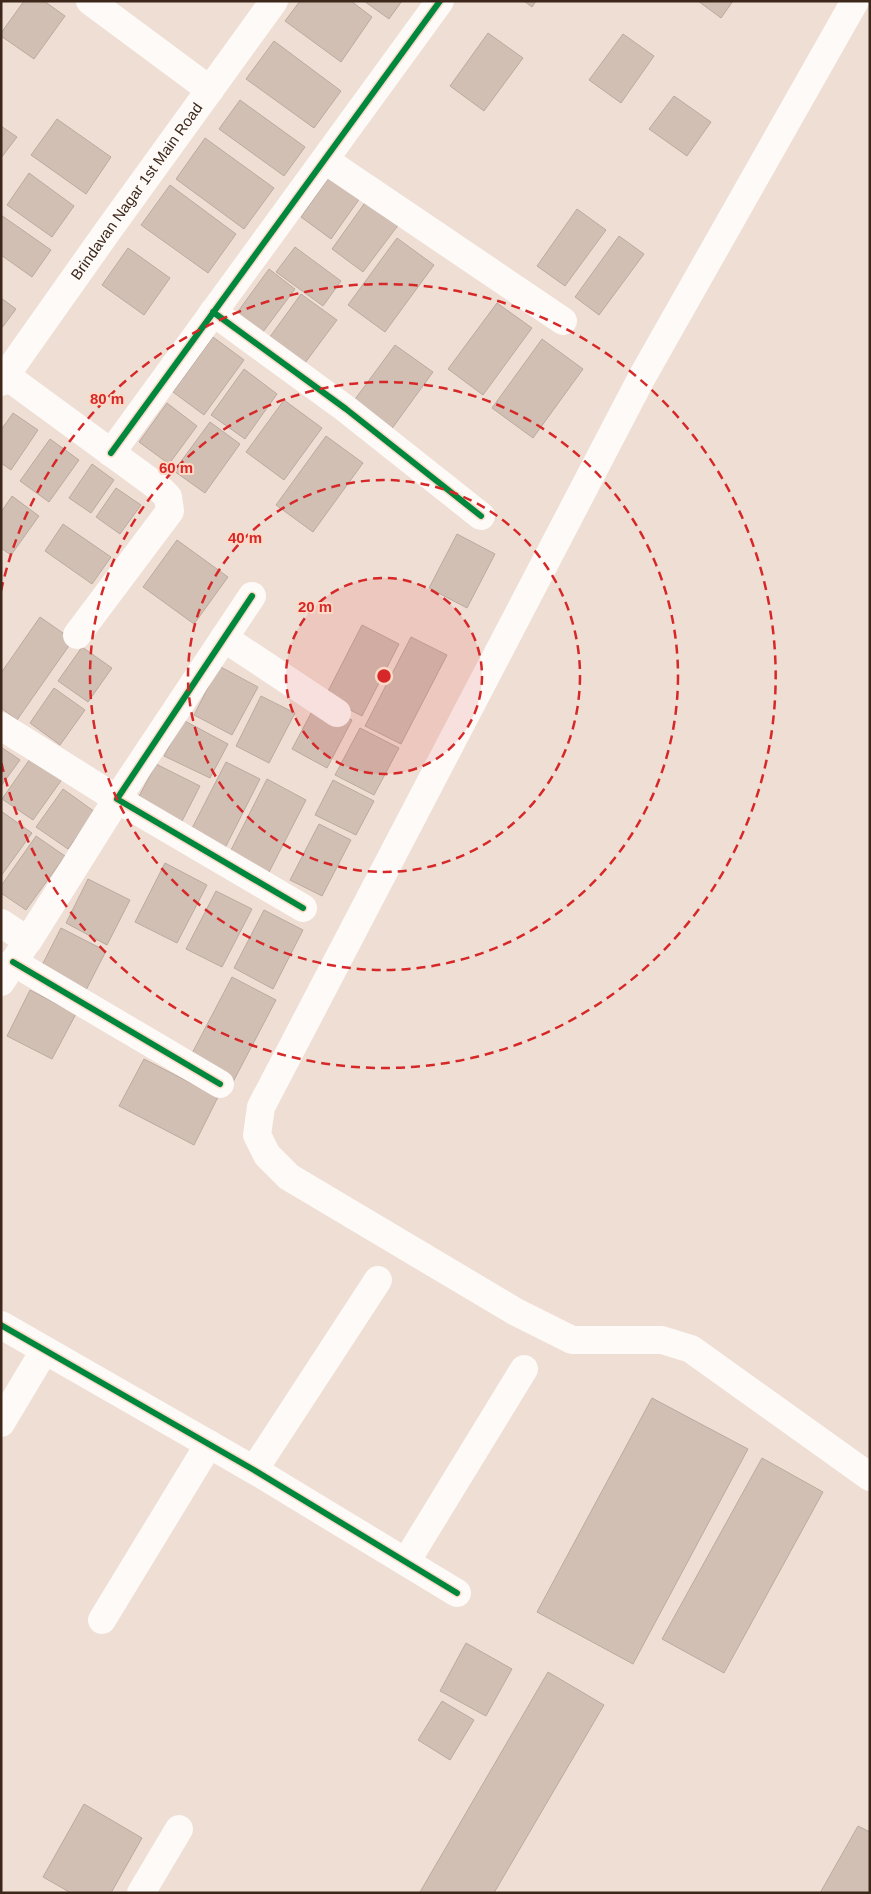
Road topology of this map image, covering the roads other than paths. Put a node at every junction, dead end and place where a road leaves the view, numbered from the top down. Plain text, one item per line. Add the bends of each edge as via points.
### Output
1 (90, 1) edge
2 (274, 1) edge
3 (440, 1) edge
4 (855, 1) edge
5 (210, 90) junction
6 (324, 160) junction
7 (213, 312) junction
8 (563, 321) dead end
9 (3, 377) edge
10 (111, 453) junction
11 (481, 516) dead end
12 (252, 596) dead end
13 (77, 635) dead end
14 (224, 638) junction
15 (338, 713) dead end
16 (1, 726) edge
17 (117, 799) junction
18 (303, 908) dead end
19 (1, 923) edge
20 (14, 962) edge
21 (220, 1084) dead end
22 (378, 1280) dead end
23 (1, 1325) edge
24 (44, 1351) junction
25 (524, 1369) dead end
26 (1, 1423) edge
27 (210, 1444) junction
28 (254, 1470) junction
29 (870, 1477) edge
30 (406, 1562) junction
31 (457, 1593) dead end
32 (102, 1620) dead end
33 (179, 1829) dead end
34 (141, 1893) edge

1 - 5 street
2 - 5 street, Brindavan Nagar 1st Main Road
3 - 6 street
4 - 29 street via 632,394 261,1107 258,1135 267,1156 289,1177 516,1312 572,1340 662,1340 691,1349
5 - 9 street, Brindavan Nagar 1st Main Road
6 - 7 street
6 - 8 street
7 - 10 street
7 - 11 street via 346,409
9 - 10 street
10 - 13 street via 158,487 168,497 170,511
12 - 14 street
14 - 15 street
14 - 17 street
16 - 17 street
17 - 18 street
17 - 20 street
19 - 20 street
20 - 21 street
22 - 28 street
23 - 24 street
24 - 26 street
24 - 27 street
25 - 30 street
27 - 28 street
27 - 32 street
28 - 30 street
30 - 31 street
33 - 34 street

